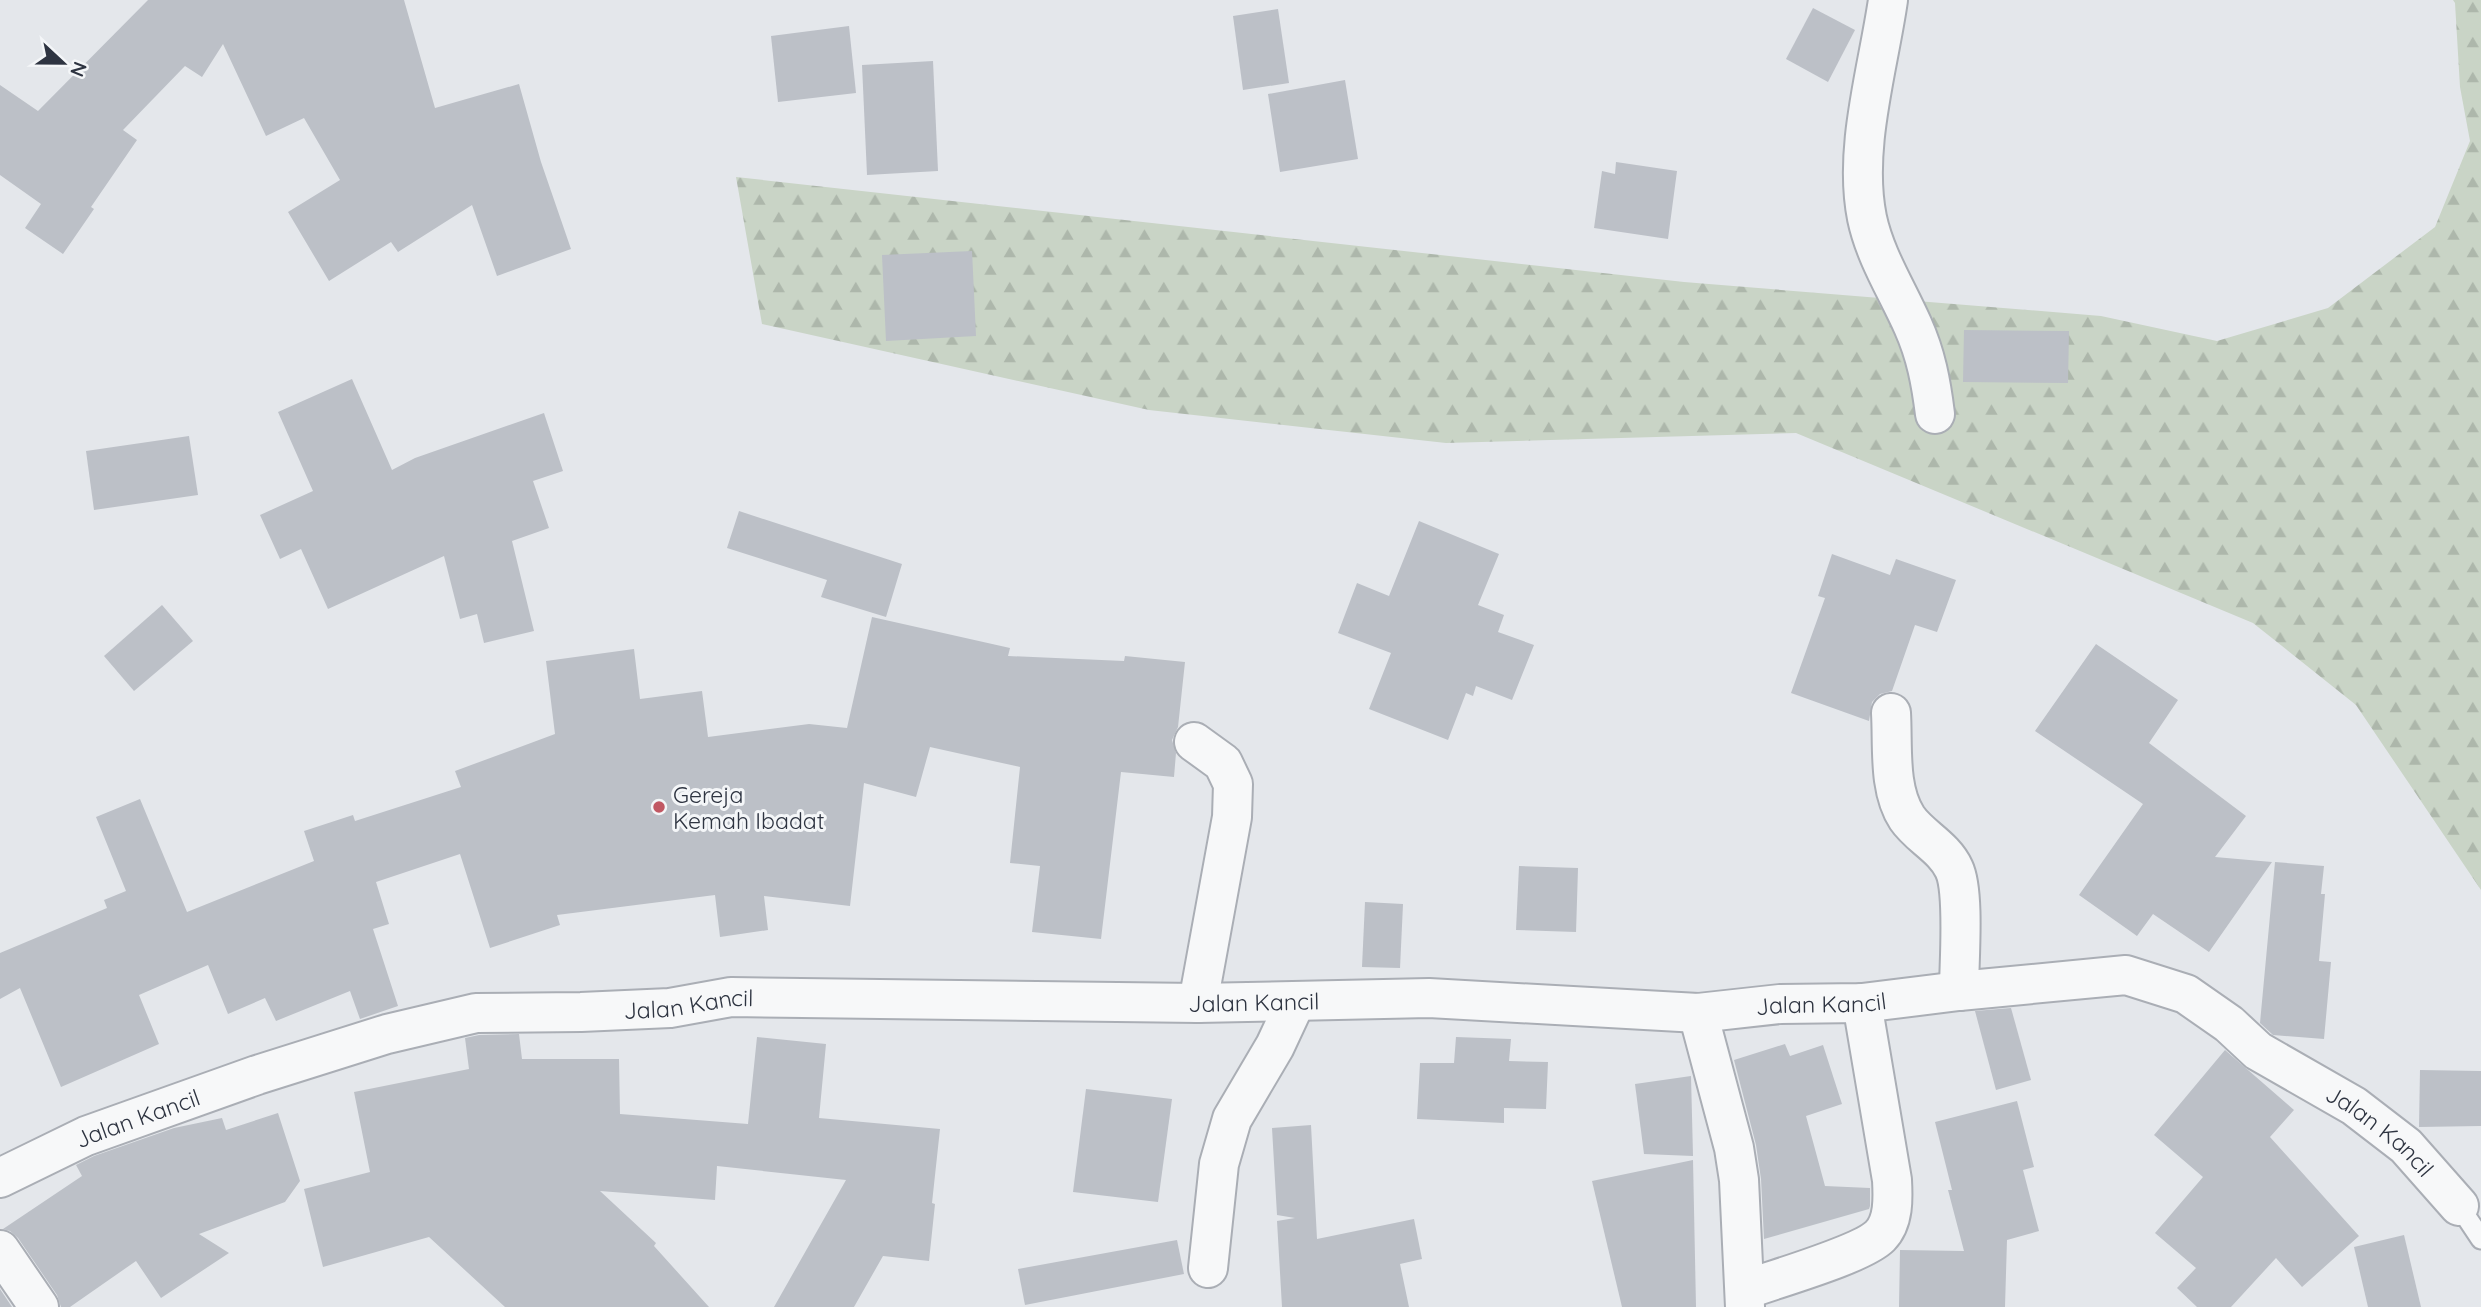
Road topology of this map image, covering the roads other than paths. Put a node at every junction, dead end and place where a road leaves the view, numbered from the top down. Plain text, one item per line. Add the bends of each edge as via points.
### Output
1 (1888, 0) edge
2 (1935, 414) dead end
3 (1891, 713) dead end
4 (1194, 742) dead end
5 (1959, 991) junction
6 (1296, 1001) junction
7 (1198, 1003) junction
8 (1862, 1003) junction
9 (1698, 1013) junction
10 (0, 1178) edge
11 (2459, 1206) joint
12 (2481, 1239) edge
13 (0, 1250) edge
14 (1208, 1268) dead end
15 (1745, 1298) edge
16 (39, 1307) edge

1 - 2 street via 1861,177 1867,220 1930,372
3 - 5 street via 1896,794 1908,819 1954,867 1959,884
4 - 7 street via 1223,763 1233,784 1232,817
5 - 8 street, Jalan Kancil
5 - 11 street, Jalan Kancil via 2126,975 2186,994 2258,1051 2354,1107 2406,1146
6 - 7 street, Jalan Kancil
6 - 9 street, Jalan Kancil via 1429,998
6 - 14 street via 1232,1119 1219,1164
7 - 10 street, Jalan Kancil via 731,997 670,1009 476,1013 387,1034 257,1075 86,1136
8 - 9 street, Jalan Kancil via 1780,1004
8 - 15 street via 1892,1180 1893,1207 1882,1235 1865,1247
9 - 15 street via 1734,1148
11 - 12 lane
13 - 16 street

